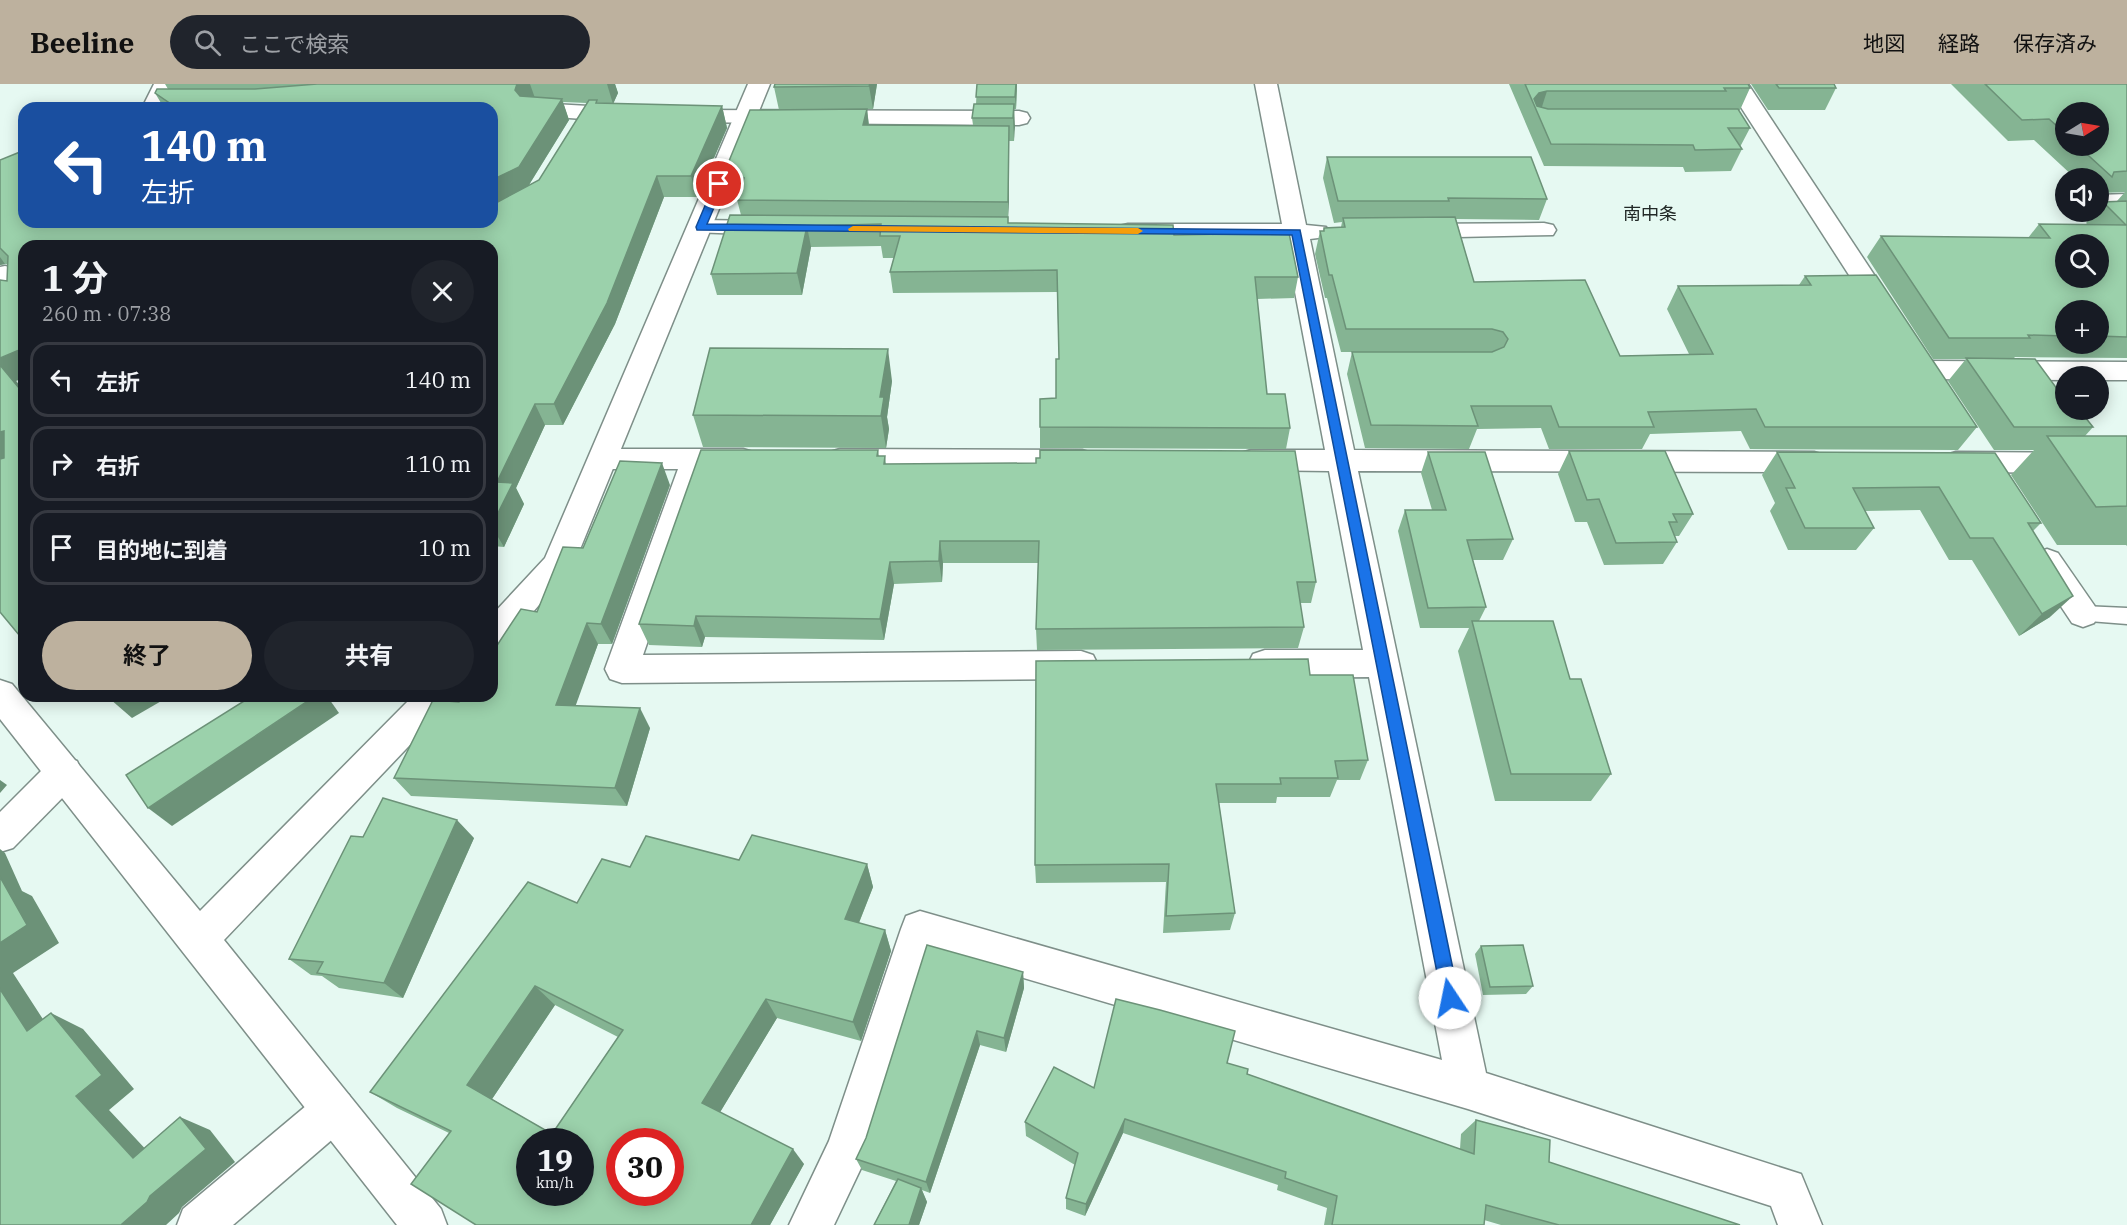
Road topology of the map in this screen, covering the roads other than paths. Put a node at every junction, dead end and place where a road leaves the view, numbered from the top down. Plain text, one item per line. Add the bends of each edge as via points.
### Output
1 (165, 84) edge
2 (759, 84) edge
3 (1266, 84) edge
4 (1737, 84) edge
5 (156, 102) edge
6 (536, 110) edge
7 (588, 114) junction
8 (1019, 118) dead end
9 (746, 119) junction
10 (575, 134) edge
11 (2127, 201) edge
12 (2109, 202) edge
13 (701, 227) junction
14 (269, 228) edge
15 (796, 228) edge
16 (1544, 230) dead end
17 (1106, 231) edge
18 (1390, 231) edge
19 (1296, 232) junction
20 (1343, 232) edge
21 (284, 240) edge
22 (5, 274) edge
23 (18, 287) edge
24 (1911, 351) junction
25 (2127, 371) edge
26 (1942, 398) edge
27 (1965, 435) edge
28 (604, 459) junction
29 (696, 459) junction
30 (768, 459) edge
31 (815, 459) edge
32 (1115, 460) edge
33 (1222, 460) edge
34 (1342, 461) junction
35 (1841, 462) edge
36 (1924, 462) edge
37 (1983, 462) junction
38 (2127, 463) edge
39 (2002, 491) edge
40 (2033, 538) edge
41 (2082, 614) joint
42 (2127, 616) edge
43 (498, 630) edge
44 (1383, 663) junction
45 (1240, 664) edge
46 (1110, 665) edge
47 (0, 694) edge
48 (429, 702) edge
49 (64, 772) junction
50 (0, 836) edge
51 (199, 939) junction
52 (1468, 1088) junction
53 (334, 1110) junction
54 (200, 1225) edge
55 (424, 1225) edge
56 (811, 1225) edge
57 (1800, 1225) edge

1 - 5 street
2 - 9 street
3 - 19 street
4 - 24 street via 1750,122
6 - 7 street
7 - 9 street
7 - 10 street
8 - 9 street
9 - 13 street
11 - 12 street
13 - 15 street
13 - 28 street
14 - 21 street
16 - 18 street
17 - 19 street
19 - 20 street
19 - 34 street via 1334,363
22 - 23 street
24 - 25 street
24 - 26 street
27 - 37 street
28 - 29 street
28 - 43 street via 558,564
29 - 30 street
29 - 46 street via 622,669
31 - 32 street
33 - 34 street
34 - 35 street
34 - 44 street
36 - 37 street
37 - 38 street
37 - 39 street
40 - 41 street
41 - 42 lane
44 - 45 street
44 - 52 street
47 - 49 street
48 - 51 street
49 - 50 street
49 - 51 street
51 - 53 street
52 - 56 street via 920,929 848,1149
52 - 57 street via 1786,1189
53 - 54 street
53 - 55 street

